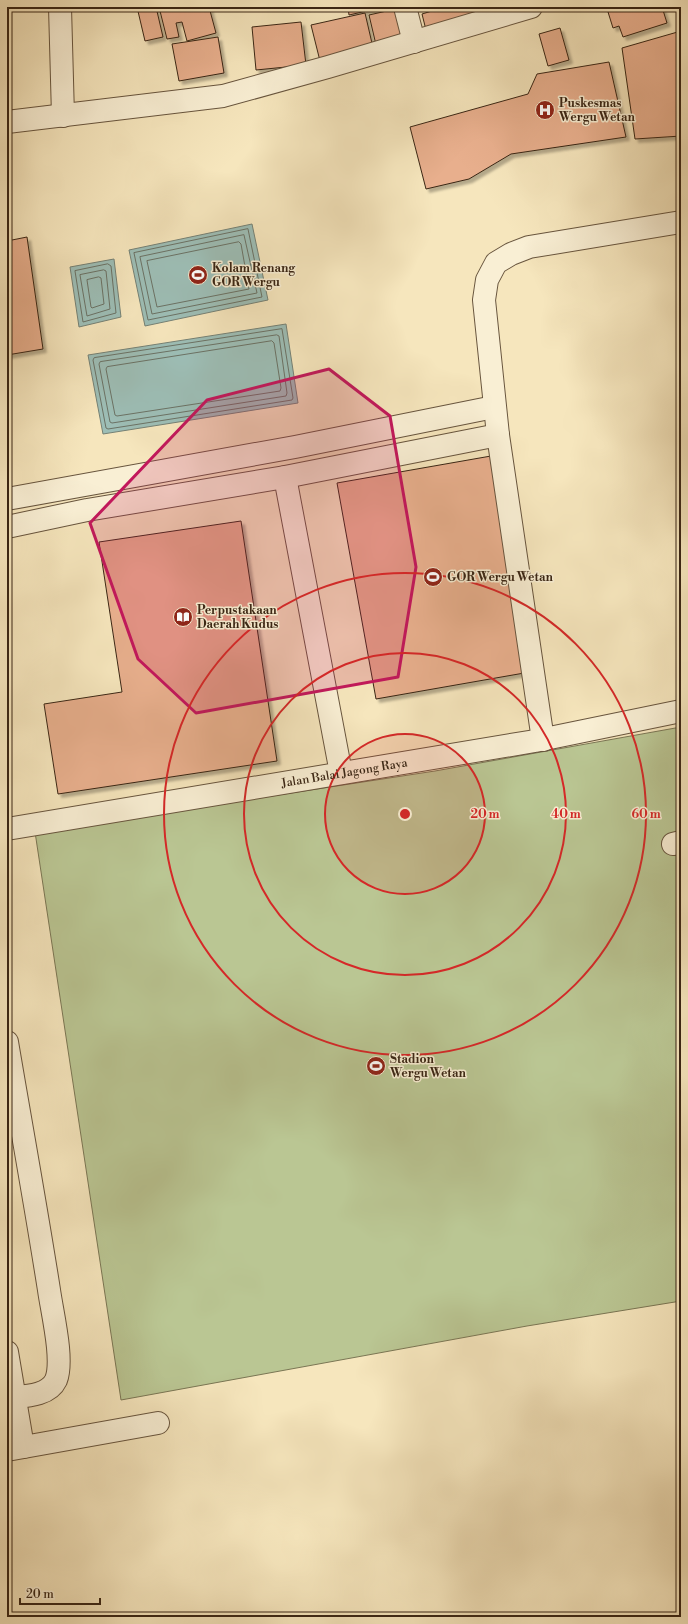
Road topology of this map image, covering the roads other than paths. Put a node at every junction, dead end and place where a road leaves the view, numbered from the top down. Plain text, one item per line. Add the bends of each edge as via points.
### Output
1 (60, 7) edge
2 (405, 7) edge
3 (531, 7) edge
4 (414, 42) junction
5 (63, 116) junction
6 (7, 122) edge
7 (681, 222) edge
8 (494, 406) junction
9 (498, 434) junction
10 (285, 477) junction
11 (7, 499) edge
12 (7, 527) edge
13 (681, 711) edge
14 (543, 740) junction
15 (341, 773) junction
16 (7, 829) edge
17 (7, 1042) edge
18 (7, 1352) edge
19 (11, 1397) edge
20 (158, 1424) dead end
21 (15, 1448) edge

1 - 5 street
2 - 4 street
3 - 4 street
4 - 5 street via 223,96
5 - 6 street
7 - 8 street via 529,247 496,263 487,280 484,300
8 - 9 street
8 - 11 street via 295,447
9 - 10 street
9 - 14 street
10 - 12 street via 87,510
10 - 15 street
13 - 14 street, Jalan Balai Jagong Raya
14 - 15 street, Jalan Balai Jagong Raya
15 - 16 street, Jalan Balai Jagong Raya
17 - 19 street via 47,1280 59,1370 55,1382 45,1391
18 - 19 street
19 - 21 street
20 - 21 street

